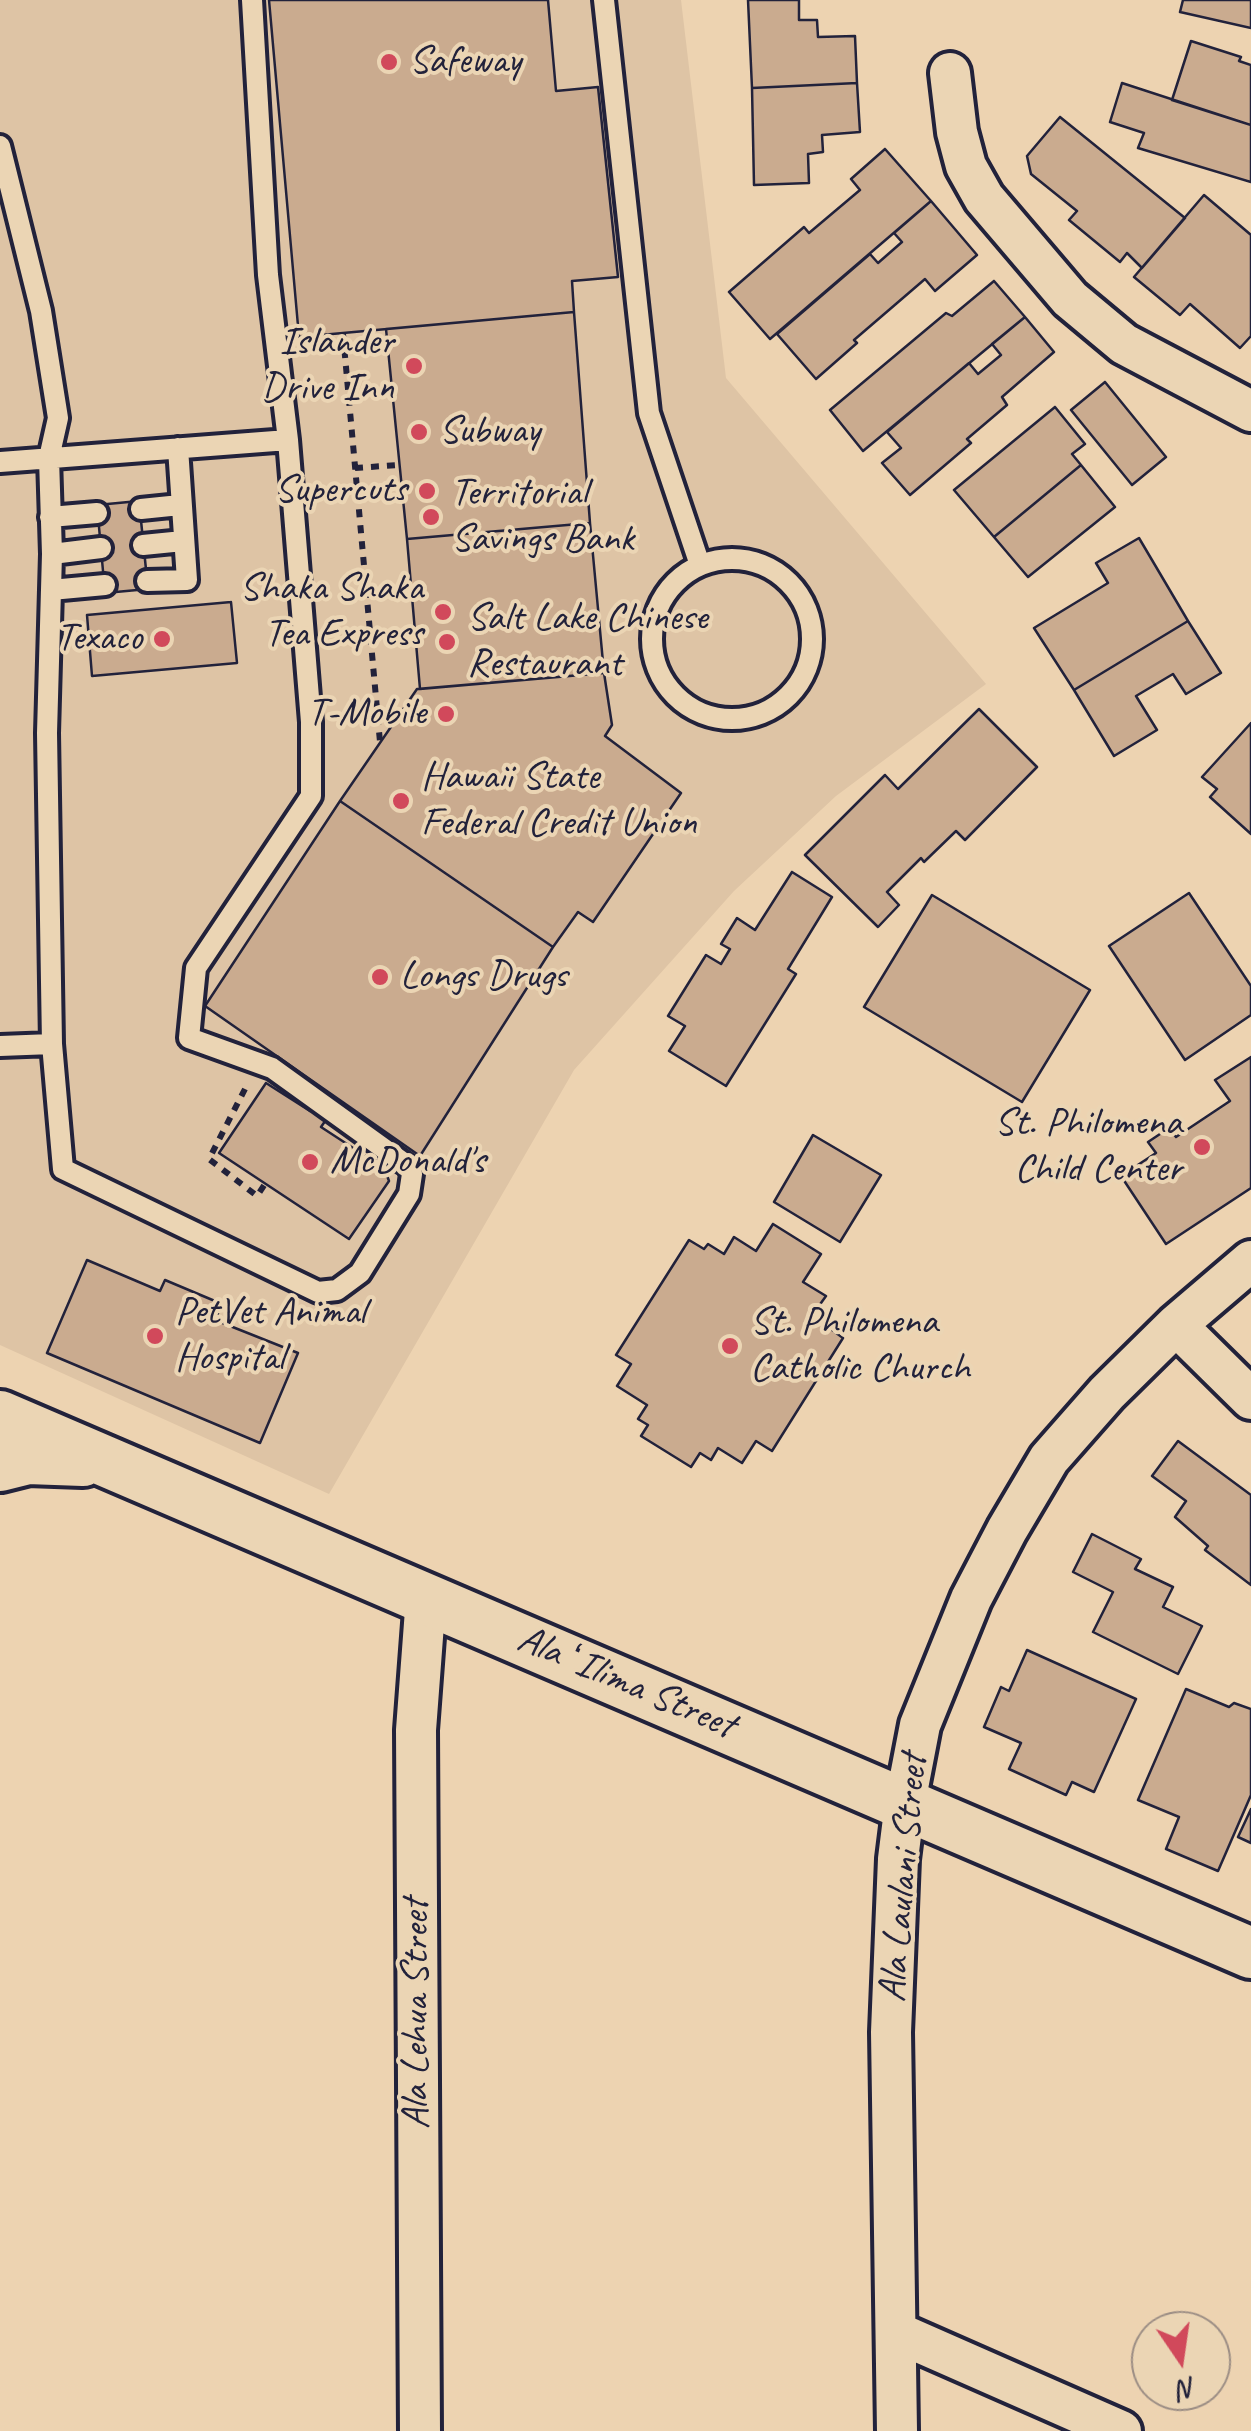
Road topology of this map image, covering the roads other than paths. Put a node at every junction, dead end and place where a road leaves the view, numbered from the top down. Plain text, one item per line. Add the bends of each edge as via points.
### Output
1 (252, 0) edge
2 (604, 0) edge
3 (950, 73) dead end
4 (0, 146) edge
5 (1251, 412) edge
6 (288, 440) junction
7 (178, 448) junction
8 (49, 458) junction
9 (0, 462) edge
10 (180, 505) junction
11 (141, 509) dead end
12 (98, 512) dead end
13 (50, 517) junction
14 (183, 540) junction
15 (144, 545) dead end
16 (101, 548) dead end
17 (52, 554) junction
18 (700, 566) junction
19 (147, 582) dead end
20 (104, 585) dead end
21 (51, 590) junction
22 (52, 1044) junction
23 (0, 1046) edge
24 (1251, 1261) edge
25 (1176, 1324) junction
26 (1251, 1400) edge
27 (0, 1416) edge
28 (108, 1462) junction
29 (0, 1466) edge
30 (426, 1597) junction
31 (905, 1803) junction
32 (1251, 1953) edge
33 (896, 2332) junction
34 (420, 2431) edge
35 (897, 2431) edge
36 (1121, 2431) edge

1 - 6 lane via 268,275
2 - 18 lane via 649,414
3 - 5 street via 966,166 984,198 1070,299 1124,344
4 - 8 lane via 58,418
6 - 7 lane
6 - 22 lane via 312,796 196,968 189,1038 272,1068 408,1166 409,1194 360,1273 337,1290 318,1292 63,1169
7 - 8 lane
7 - 10 lane
8 - 9 lane
8 - 13 lane
10 - 11 lane
10 - 14 lane
12 - 13 lane
13 - 17 lane
14 - 15 lane
14 - 19 lane via 187,580
16 - 17 lane
17 - 21 lane
18 - 18 lane via 751,561 776,570 795,588 808,611 810,662 780,704 729,720 703,714 662,680 653,654 656,615 677,580
20 - 21 lane
21 - 22 lane via 46,733
22 - 23 lane
24 - 25 street, Ala Laulani Street
25 - 26 street
25 - 31 street, Ala Laulani Street via 1049,1460 1007,1530 920,1725
27 - 28 street, Ala ʻIlima Street
28 - 29 street via 28,1459
28 - 30 street, Ala ʻIlima Street
30 - 31 street, Ala ʻIlima Street
30 - 34 street, Ala Lehua Street via 416,1744
31 - 32 street, Ala ʻIlima Street
31 - 33 street, Ala Laulani Street via 890,2032
33 - 35 street, Ala Laulani Street
33 - 36 street

